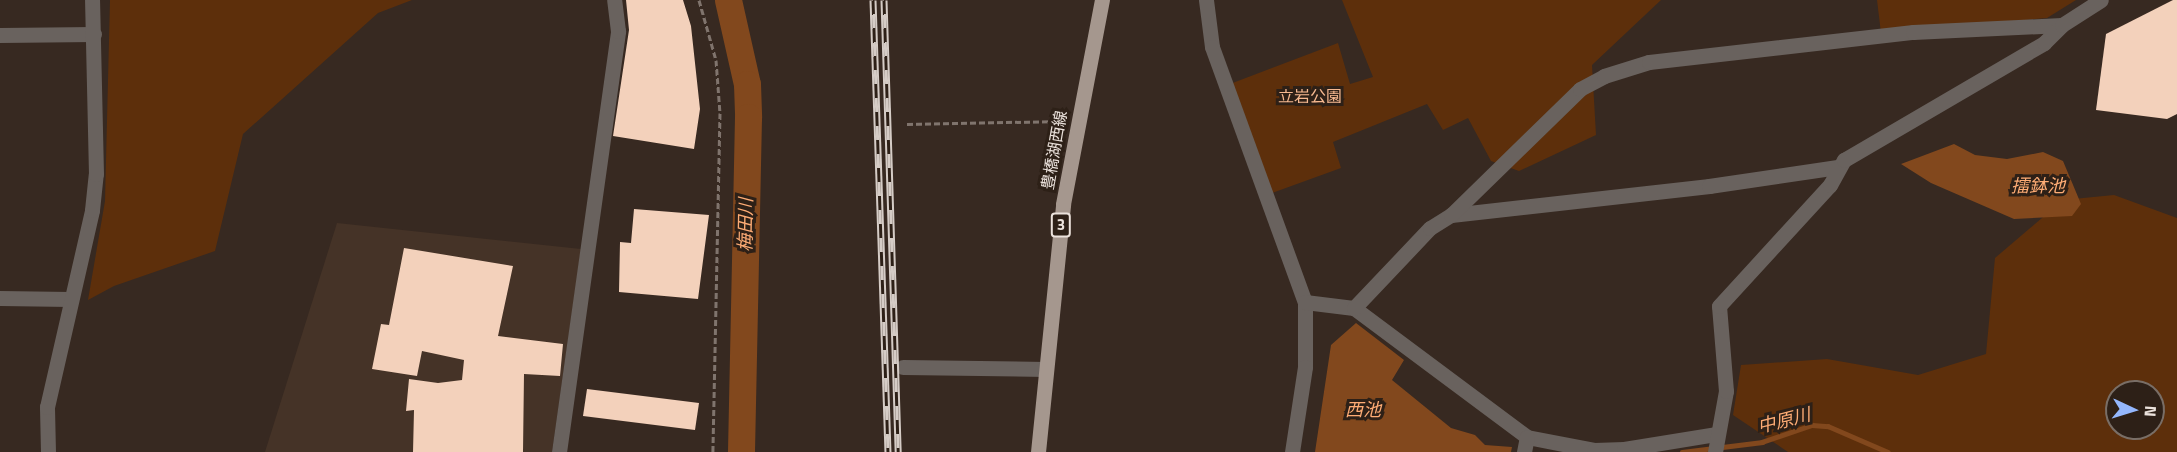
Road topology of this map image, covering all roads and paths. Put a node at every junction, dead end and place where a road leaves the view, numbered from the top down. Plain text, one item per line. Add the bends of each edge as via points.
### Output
1 (93, 0) edge
2 (614, 0) edge
3 (699, 0) edge
4 (1102, 0) edge
5 (1206, 0) edge
6 (2101, 0) edge
7 (2062, 25) junction
8 (94, 34) junction
9 (0, 35) edge
10 (1078, 122) junction
11 (907, 124) dead end
12 (1838, 167) junction
13 (1451, 215) junction
14 (0, 298) edge
15 (70, 298) junction
16 (1305, 302) junction
17 (1354, 308) junction
18 (903, 367) dead end
19 (1046, 369) junction
20 (1716, 442) edge
21 (1526, 444) edge
22 (48, 452) edge
23 (559, 452) edge
24 (713, 452) edge
25 (1038, 452) edge
26 (1292, 452) edge

1 - 8 street
2 - 23 street via 618,32
3 - 24 path via 717,60 720,113
4 - 10 main road, 豊橋湖西線 / 3
5 - 16 street via 1212,47
6 - 7 street
7 - 12 street via 2044,43
7 - 13 street via 1913,32 1638,65 1580,89
8 - 9 street
8 - 15 street via 96,174 92,210
10 - 11 path
10 - 19 main road, 豊橋湖西線 / 3 via 1063,204
12 - 13 street
12 - 20 street via 1830,185 1719,306 1726,391
13 - 17 street via 1430,228
14 - 15 street
15 - 22 street via 47,407
16 - 17 street
16 - 26 street via 1305,367
17 - 21 street
18 - 19 street
19 - 25 main road, 豊橋湖西線 / 3
20 - 21 street via 1624,450

